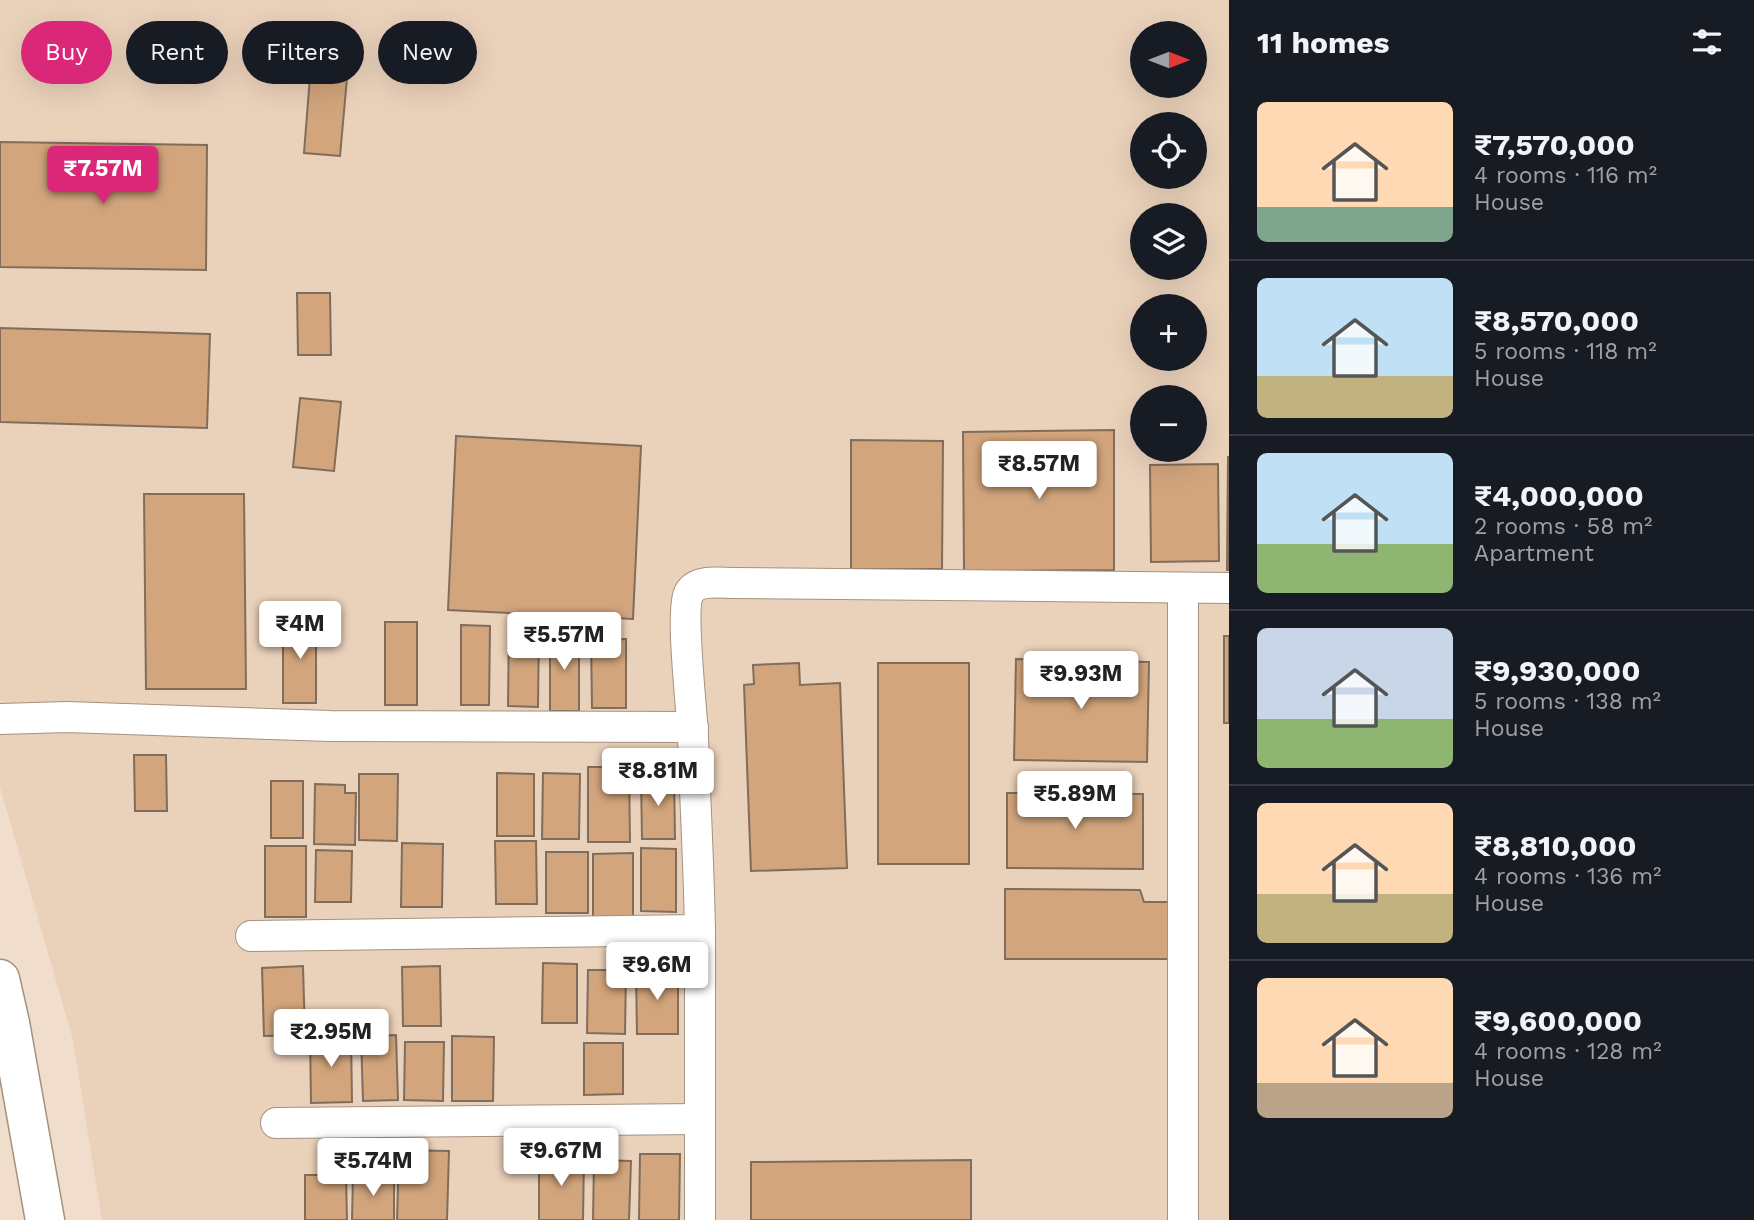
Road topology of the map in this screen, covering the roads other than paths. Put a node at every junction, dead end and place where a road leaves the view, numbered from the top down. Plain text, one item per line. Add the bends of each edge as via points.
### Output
1 (1184, 588) junction
2 (1229, 588) edge
3 (0, 719) edge
4 (693, 727) junction
5 (700, 930) junction
6 (251, 936) dead end
7 (0, 979) edge
8 (700, 1119) junction
9 (276, 1123) dead end
10 (45, 1220) edge
11 (700, 1220) edge
12 (1184, 1220) edge

1 - 2 street
1 - 4 street via 703,583 695,586 686,601
1 - 12 street
3 - 4 street
4 - 5 street
5 - 6 street
5 - 8 street
7 - 10 street
8 - 9 street
8 - 11 street

